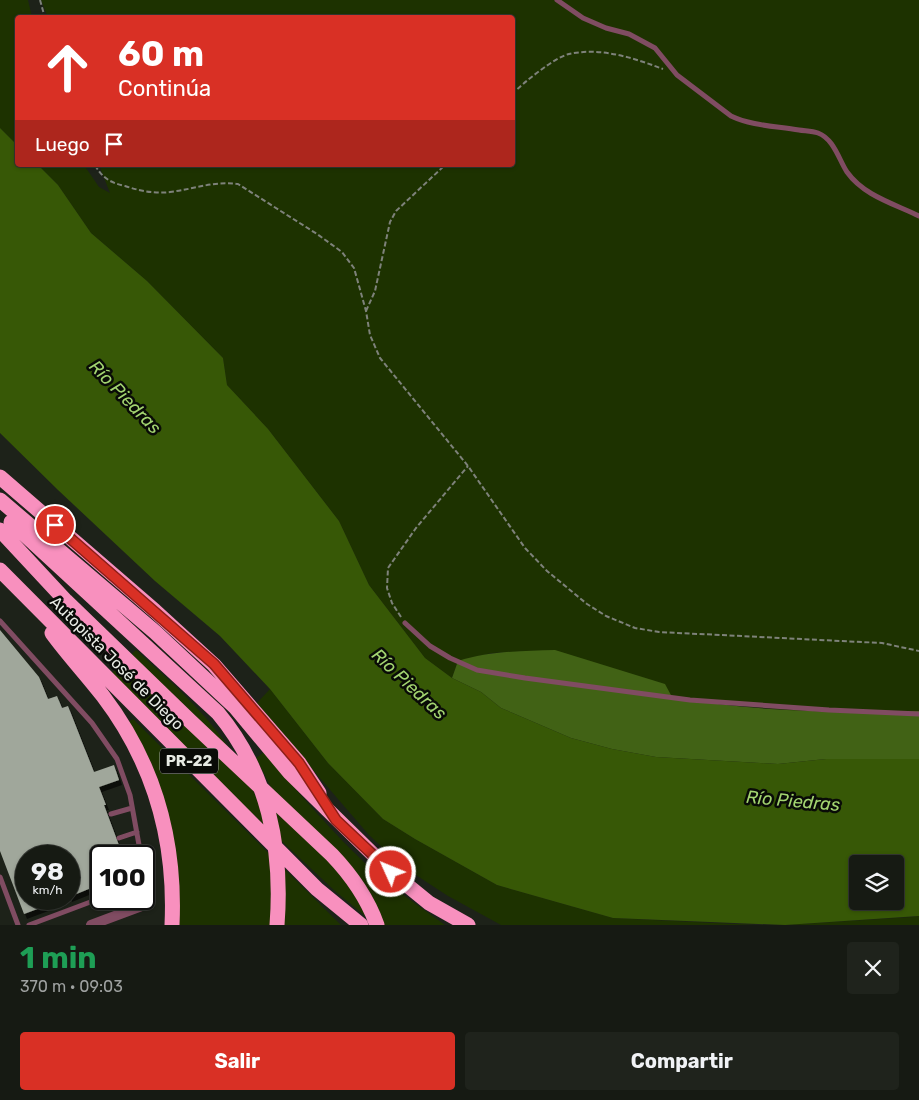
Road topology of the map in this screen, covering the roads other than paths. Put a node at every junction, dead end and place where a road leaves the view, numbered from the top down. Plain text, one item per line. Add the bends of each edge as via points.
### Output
1 (557, 0) edge
2 (919, 216) edge
3 (4, 481) edge
4 (0, 501) edge
5 (0, 510) edge
6 (0, 530) edge
7 (0, 570) edge
8 (21, 592) junction
9 (0, 621) edge
10 (405, 623) road end
11 (919, 714) edge
12 (132, 808) junction
13 (111, 814) dead end
14 (336, 820) junction
15 (137, 832) junction
16 (119, 838) dead end
17 (139, 845) edge
18 (0, 878) edge
19 (90, 902) edge
20 (131, 910) edge
21 (18, 925) edge
22 (29, 925) edge
23 (90, 925) edge
24 (172, 925) edge
25 (277, 925) edge
26 (361, 925) edge
27 (377, 925) edge
28 (468, 925) edge

1 - 2 lane via 583,18 629,34 655,48 677,75 731,116 769,127 818,133 832,146 858,186
3 - 4 street
3 - 14 highway via 214,664 299,763
4 - 14 highway via 155,632 235,707 290,773
5 - 25 highway via 229,726 258,779 269,809 278,861
6 - 27 highway via 66,601 332,855 363,893
7 - 8 highway, Autopista José de Diego / PR-22
8 - 24 highway via 103,696 134,743 153,785 164,821 171,861
8 - 26 highway, Autopista José de Diego / PR-22 via 316,889
9 - 12 lane via 92,723 117,759
10 - 11 lane via 430,646 477,670 690,700
12 - 13 lane
12 - 15 lane
14 - 28 highway via 391,872 429,902
15 - 16 lane
15 - 17 lane
18 - 21 lane
19 - 22 lane
20 - 23 street

